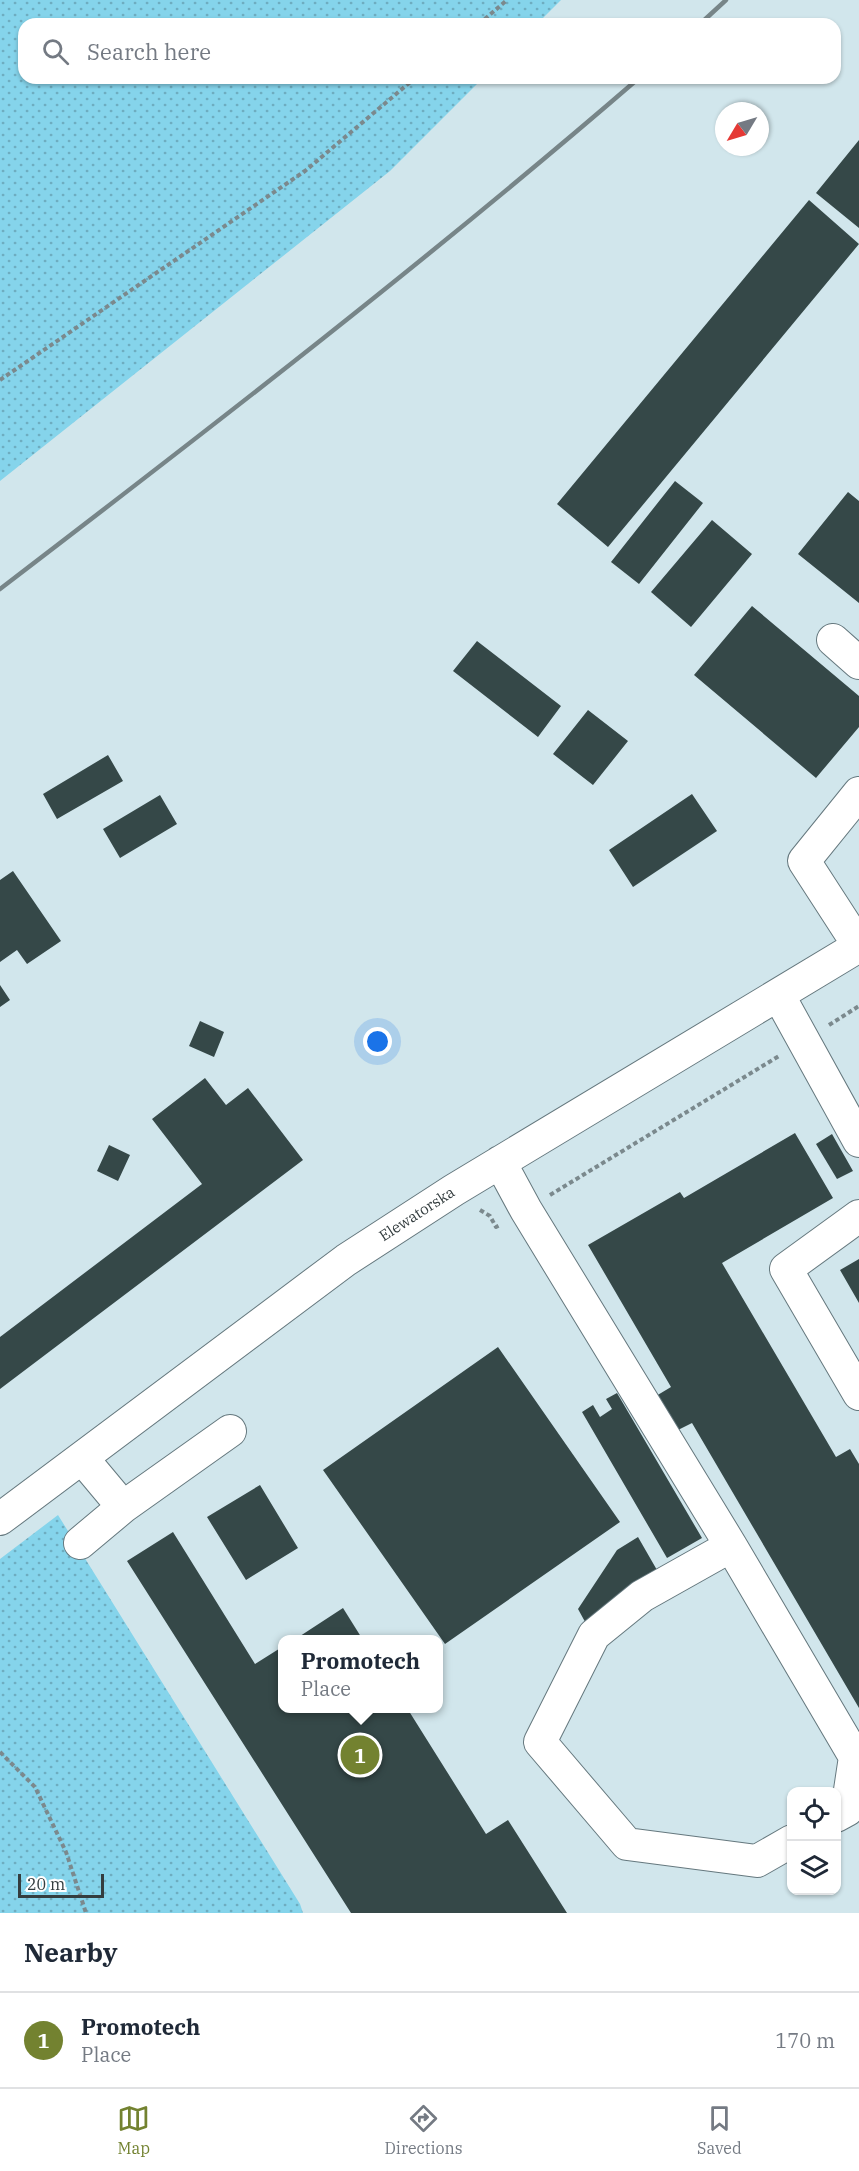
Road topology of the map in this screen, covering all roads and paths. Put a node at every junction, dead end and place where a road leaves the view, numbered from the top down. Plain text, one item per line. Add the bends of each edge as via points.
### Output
1 (507, 0) edge
2 (486, 18) edge
3 (408, 84) edge
4 (0, 380) edge
5 (833, 639) dead end
6 (859, 663) edge
7 (859, 793) edge
8 (859, 946) edge
9 (779, 996) junction
10 (859, 1006) edge
11 (804, 1040) junction
12 (859, 1141) edge
13 (500, 1162) junction
14 (526, 1210) junction
15 (472, 1211) dead end
16 (859, 1216) edge
17 (859, 1394) edge
18 (230, 1431) dead end
19 (82, 1458) junction
20 (123, 1507) junction
21 (0, 1519) edge
22 (80, 1543) dead end
23 (731, 1546) junction
24 (0, 1752) edge
25 (841, 1814) edge
26 (787, 1844) edge
27 (86, 1913) edge

1 - 2 path
3 - 4 path via 305,171
5 - 6 street
7 - 8 street via 804,861
8 - 9 street, Elewatorska
9 - 11 street
9 - 13 street, Elewatorska
10 - 11 path
11 - 12 street
11 - 14 path
13 - 14 street
13 - 19 street, Elewatorska via 346,1260
14 - 15 path via 496,1227 480,1209
14 - 23 street
16 - 17 street via 786,1269
18 - 20 street
19 - 20 street
19 - 21 street, Elewatorska
20 - 22 street
23 - 25 street via 855,1757 847,1810
23 - 26 street via 642,1596 594,1635 540,1742 627,1844 757,1861
24 - 27 path via 35,1787 66,1852

